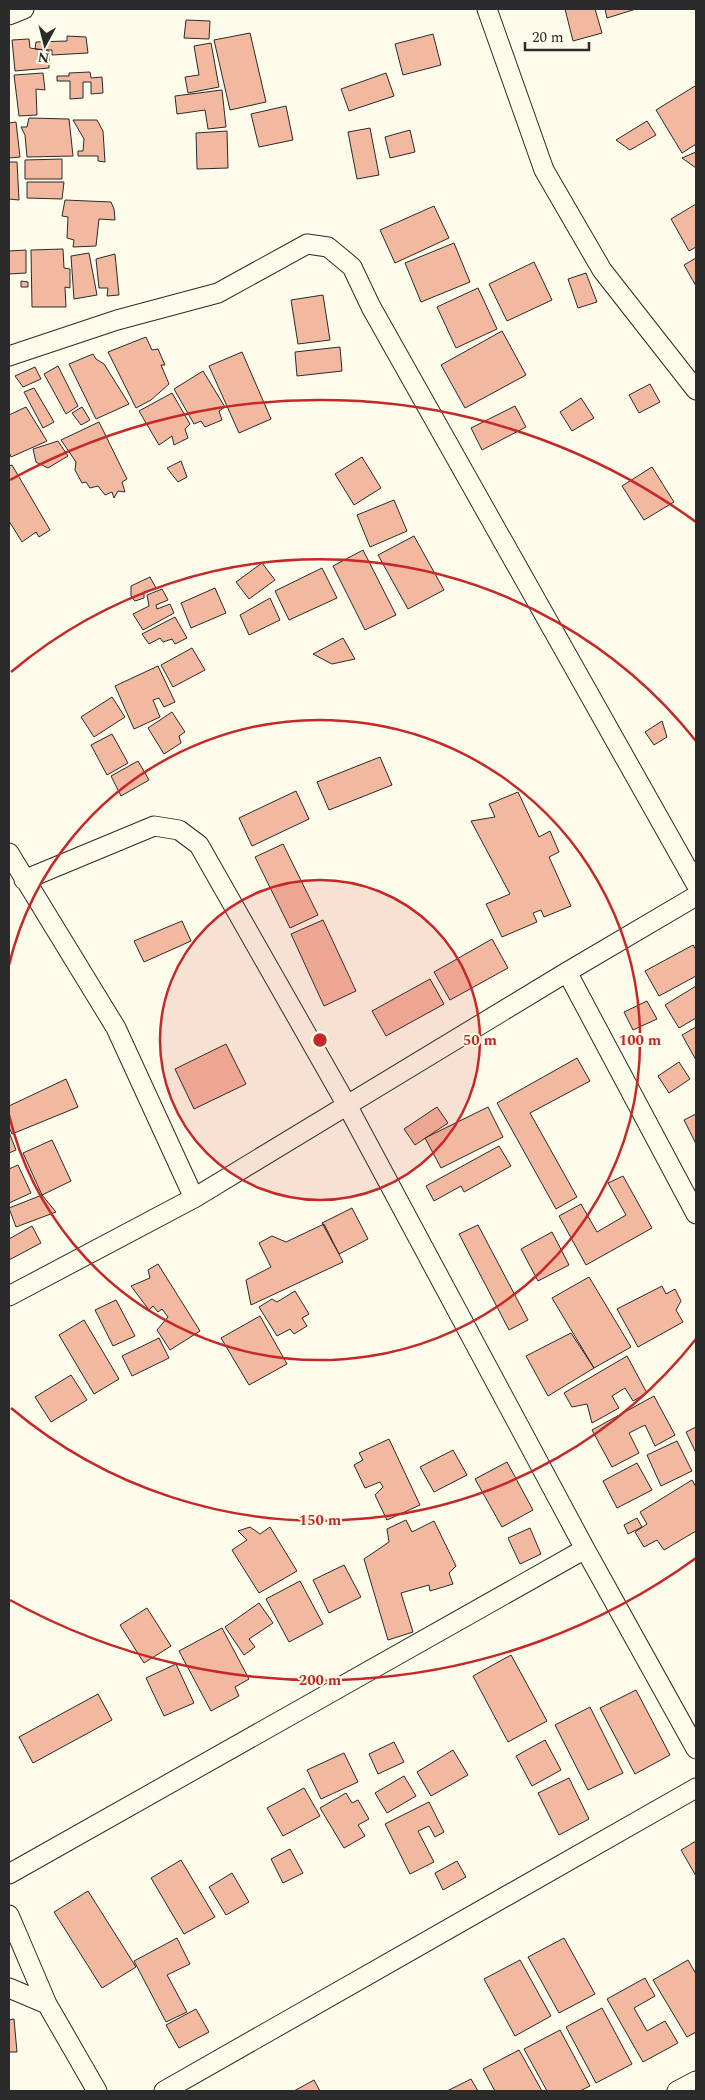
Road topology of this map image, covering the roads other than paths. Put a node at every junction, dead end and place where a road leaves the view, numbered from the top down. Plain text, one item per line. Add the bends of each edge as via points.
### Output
1 (24, 9) edge
2 (487, 9) edge
3 (9, 15) edge
4 (9, 356) edge
5 (696, 390) edge
6 (9, 853) edge
7 (24, 880) junction
8 (696, 884) edge
9 (696, 896) edge
10 (567, 972) junction
11 (348, 1107) junction
12 (194, 1198) junction
13 (693, 1202) edge
14 (9, 1296) edge
15 (586, 1549) junction
16 (696, 1748) edge
17 (696, 1788) edge
18 (9, 1874) edge
19 (9, 1915) edge
20 (9, 1988) edge
21 (47, 2004) junction
22 (696, 2081) edge
23 (97, 2091) edge
24 (164, 2091) edge
25 (677, 2091) edge

1 - 3 street
2 - 5 street via 544,170 602,270
4 - 8 street via 117,320 218,293 307,244 328,247 352,267 371,307
6 - 7 street
7 - 11 street via 154,826 179,830 198,845
7 - 12 street via 116,1028
9 - 10 street
10 - 11 street
10 - 13 street
11 - 12 street
11 - 15 street
12 - 14 street
15 - 16 street
15 - 18 street
17 - 24 street
19 - 21 street
20 - 21 street
21 - 23 street
22 - 25 street

